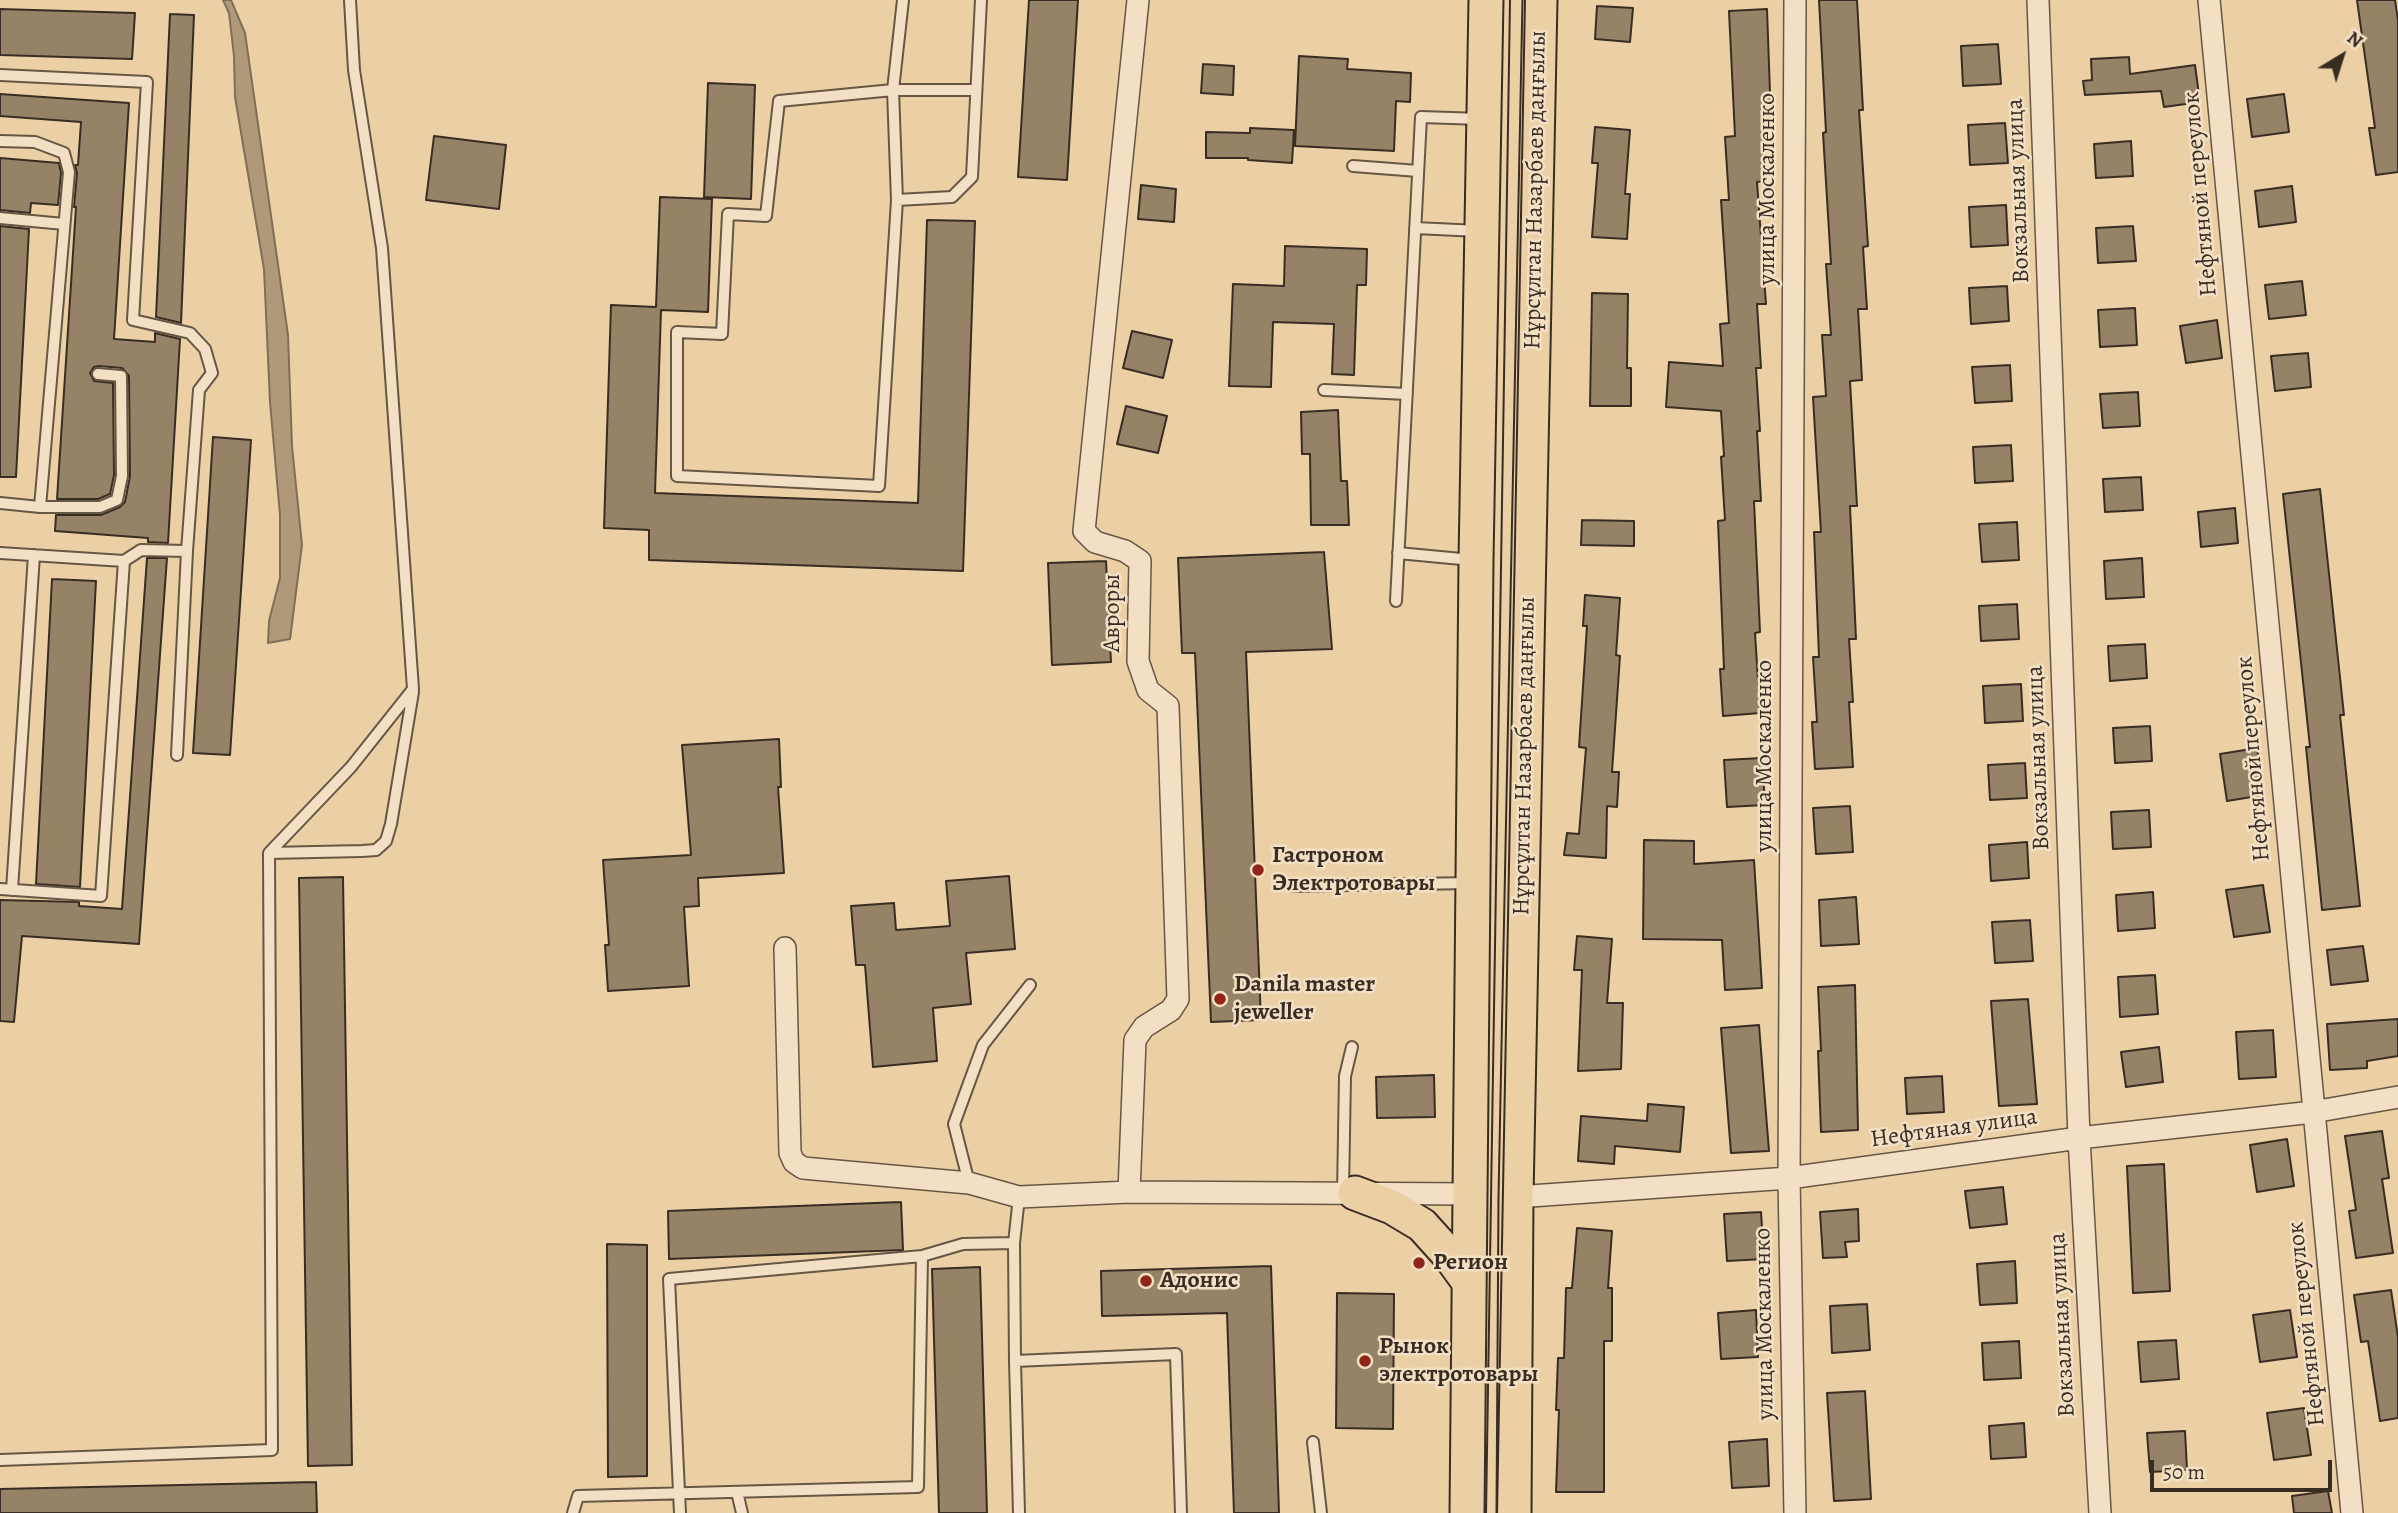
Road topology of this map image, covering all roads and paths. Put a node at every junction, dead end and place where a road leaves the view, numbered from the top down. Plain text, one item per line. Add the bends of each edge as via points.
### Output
1 (350, 0) edge
2 (903, 0) edge
3 (981, 0) edge
4 (1138, 0) edge
5 (1486, 0) edge
6 (1540, 0) edge
7 (1795, 0) edge
8 (2038, 0) edge
9 (2209, 0) edge
10 (0, 75) edge
11 (893, 90) junction
12 (976, 90) junction
13 (1484, 120) junction
14 (0, 141) edge
15 (1353, 166) dead end
16 (1418, 171) junction
17 (897, 200) junction
18 (0, 218) edge
19 (64, 224) junction
20 (1415, 228) junction
21 (1482, 231) junction
22 (99, 374) dead end
23 (1324, 390) dead end
24 (1406, 394) junction
25 (0, 503) edge
26 (40, 507) junction
27 (187, 551) junction
28 (0, 553) edge
29 (1398, 553) junction
30 (34, 555) junction
31 (1476, 560) junction
32 (124, 561) junction
33 (1396, 601) dead end
34 (414, 689) junction
35 (177, 755) dead end
36 (269, 853) junction
37 (1474, 883) junction
38 (1294, 886) dead end
39 (0, 889) edge
40 (12, 890) junction
41 (785, 948) dead end
42 (1030, 985) dead end
43 (1352, 1047) dead end
44 (2398, 1097) edge
45 (2314, 1112) junction
46 (2080, 1138) junction
47 (1789, 1178) junction
48 (970, 1183) junction
49 (1129, 1192) junction
50 (1349, 1193) junction
51 (1471, 1194) junction
52 (1019, 1197) junction
53 (1516, 1197) junction
54 (1014, 1243) junction
55 (922, 1256) junction
56 (1468, 1281) junction
57 (1015, 1361) junction
58 (1313, 1442) dead end
59 (0, 1460) edge
60 (737, 1492) junction
61 (681, 1493) junction
62 (573, 1513) edge
63 (680, 1513) edge
64 (742, 1513) edge
65 (1019, 1513) edge
66 (1181, 1513) edge
67 (1321, 1513) edge
68 (1467, 1513) edge
69 (1514, 1513) edge
70 (1795, 1513) edge
71 (2100, 1513) edge
72 (2352, 1513) edge

1 - 34 lane via 354,70 382,248
2 - 11 lane
3 - 12 lane
4 - 49 street, Авроры via 1084,531 1095,542 1140,561 1138,661 1148,690 1168,706 1178,999 1171,1010 1143,1027 1136,1040
5 - 13 main road, Нұрсұлтан Назарбаев даңғылы
6 - 53 main road, Нұрсұлтан Назарбаев даңғылы
7 - 47 street, улица Москаленко
8 - 46 street, Вокзальная улица
9 - 45 street, Нефтяной переулок
10 - 27 lane via 146,82 133,320 190,333 205,349 212,373 199,390
11 - 12 lane
11 - 17 lane
11 - 17 lane via 779,101 766,216 728,214 722,334 677,332 677,476 878,486
12 - 17 lane via 972,177 953,197
13 - 16 lane via 1421,117
13 - 21 main road, Нұрсұлтан Назарбаев даңғылы
14 - 19 lane via 35,142 64,152 69,172
15 - 16 lane
16 - 20 lane
18 - 19 lane
19 - 26 lane
20 - 21 lane
20 - 24 lane
21 - 31 main road, Нұрсұлтан Назарбаев даңғылы
22 - 26 lane via 121,376 122,476 117,500 100,507
23 - 24 lane
24 - 29 lane
25 - 26 lane
27 - 32 lane via 141,550
27 - 35 lane
28 - 30 lane
29 - 31 lane
29 - 33 lane
30 - 32 lane
30 - 40 lane
31 - 37 main road, Нұрсұлтан Назарбаев даңғылы
32 - 40 lane via 101,896
34 - 36 lane via 351,767
34 - 36 lane via 386,841 376,850
36 - 59 lane via 272,1450
37 - 38 lane
37 - 51 main road, Нұрсұлтан Назарбаев даңғылы
39 - 40 lane
41 - 48 street via 790,1153 794,1162 803,1168
42 - 48 lane via 983,1045 954,1124
43 - 50 lane via 1346,1076
44 - 45 street, Нефтяная улица
45 - 46 street, Нефтяная улица
45 - 72 street, Нефтяной переулок
46 - 47 street, Нефтяная улица
46 - 71 street, Вокзальная улица
47 - 53 street, Нефтяная улица
47 - 70 street, улица Москаленко
48 - 52 street
49 - 50 street
49 - 52 street
50 - 51 street
50 - 56 main road via 1392,1207 1422,1225
51 - 53 main road
51 - 56 main road, Нұрсұлтан Назарбаев даңғылы
52 - 54 lane
53 - 69 main road, Нұрсұлтан Назарбаев даңғылы
54 - 55 lane via 963,1244
54 - 57 lane
55 - 60 lane via 918,1487
55 - 61 lane via 669,1279
56 - 68 main road, Нұрсұлтан Назарбаев даңғылы
57 - 65 lane
57 - 66 lane via 1176,1354
58 - 67 lane
60 - 61 lane
60 - 64 lane
61 - 62 lane via 578,1496
61 - 63 lane

